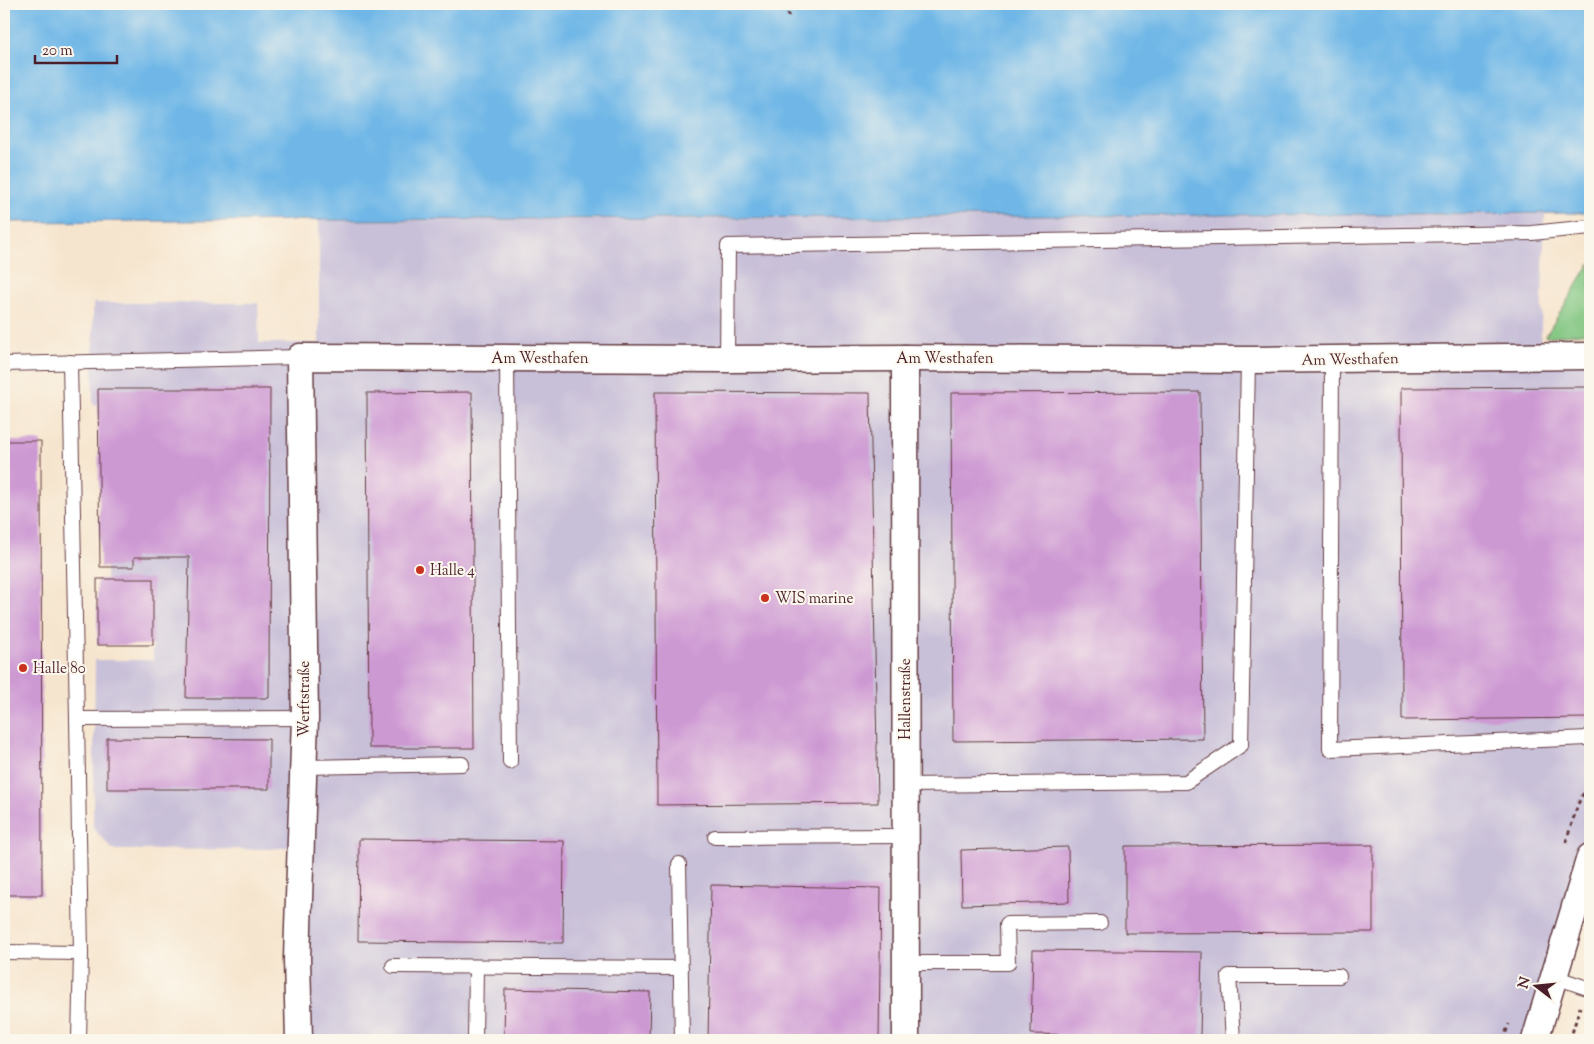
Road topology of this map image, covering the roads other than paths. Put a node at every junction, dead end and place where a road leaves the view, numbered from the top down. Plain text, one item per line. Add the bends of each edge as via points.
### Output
1 (1590, 227) edge
2 (1590, 356) edge
3 (300, 357) junction
4 (508, 358) junction
5 (905, 358) junction
6 (727, 359) junction
7 (1248, 360) junction
8 (1332, 360) junction
9 (70, 362) junction
10 (4, 364) edge
11 (305, 718) junction
12 (77, 719) junction
13 (1590, 735) edge
14 (510, 762) dead end
15 (462, 764) dead end
16 (304, 767) junction
17 (905, 785) junction
18 (715, 836) dead end
19 (905, 836) junction
20 (1590, 857) edge
21 (679, 864) dead end
22 (1100, 923) dead end
23 (4, 952) edge
24 (81, 953) junction
25 (905, 963) junction
26 (393, 966) dead end
27 (476, 967) junction
28 (681, 968) junction
29 (1339, 976) dead end
30 (1555, 978) junction
31 (1590, 989) edge
32 (79, 1040) edge
33 (299, 1040) edge
34 (475, 1040) edge
35 (682, 1040) edge
36 (906, 1040) edge
37 (1233, 1040) edge
38 (1535, 1040) edge

1 - 6 lane via 1522,233 728,246
2 - 8 street, Am Westhafen
3 - 4 street, Am Westhafen
3 - 9 lane
3 - 11 street, Werftstraße
4 - 6 street, Am Westhafen
4 - 14 lane
5 - 6 street, Am Westhafen
5 - 7 street, Am Westhafen
5 - 17 street, Hallenstraße
7 - 8 street, Am Westhafen
7 - 17 lane via 1241,745 1186,782
8 - 13 lane via 1330,749 1588,738
9 - 10 lane
9 - 12 lane
11 - 12 lane
11 - 16 street, Werftstraße
12 - 24 lane
15 - 16 lane
16 - 33 street, Werftstraße via 297,958
17 - 19 street, Hallenstraße
18 - 19 lane
19 - 25 street, Hallenstraße
20 - 30 street
21 - 28 lane
22 - 25 lane via 1007,924 1008,963
23 - 24 lane
24 - 32 lane
25 - 36 street, Hallenstraße
26 - 27 lane
27 - 28 lane
27 - 34 lane
28 - 35 lane
29 - 37 lane via 1229,976
30 - 31 lane
30 - 38 street

